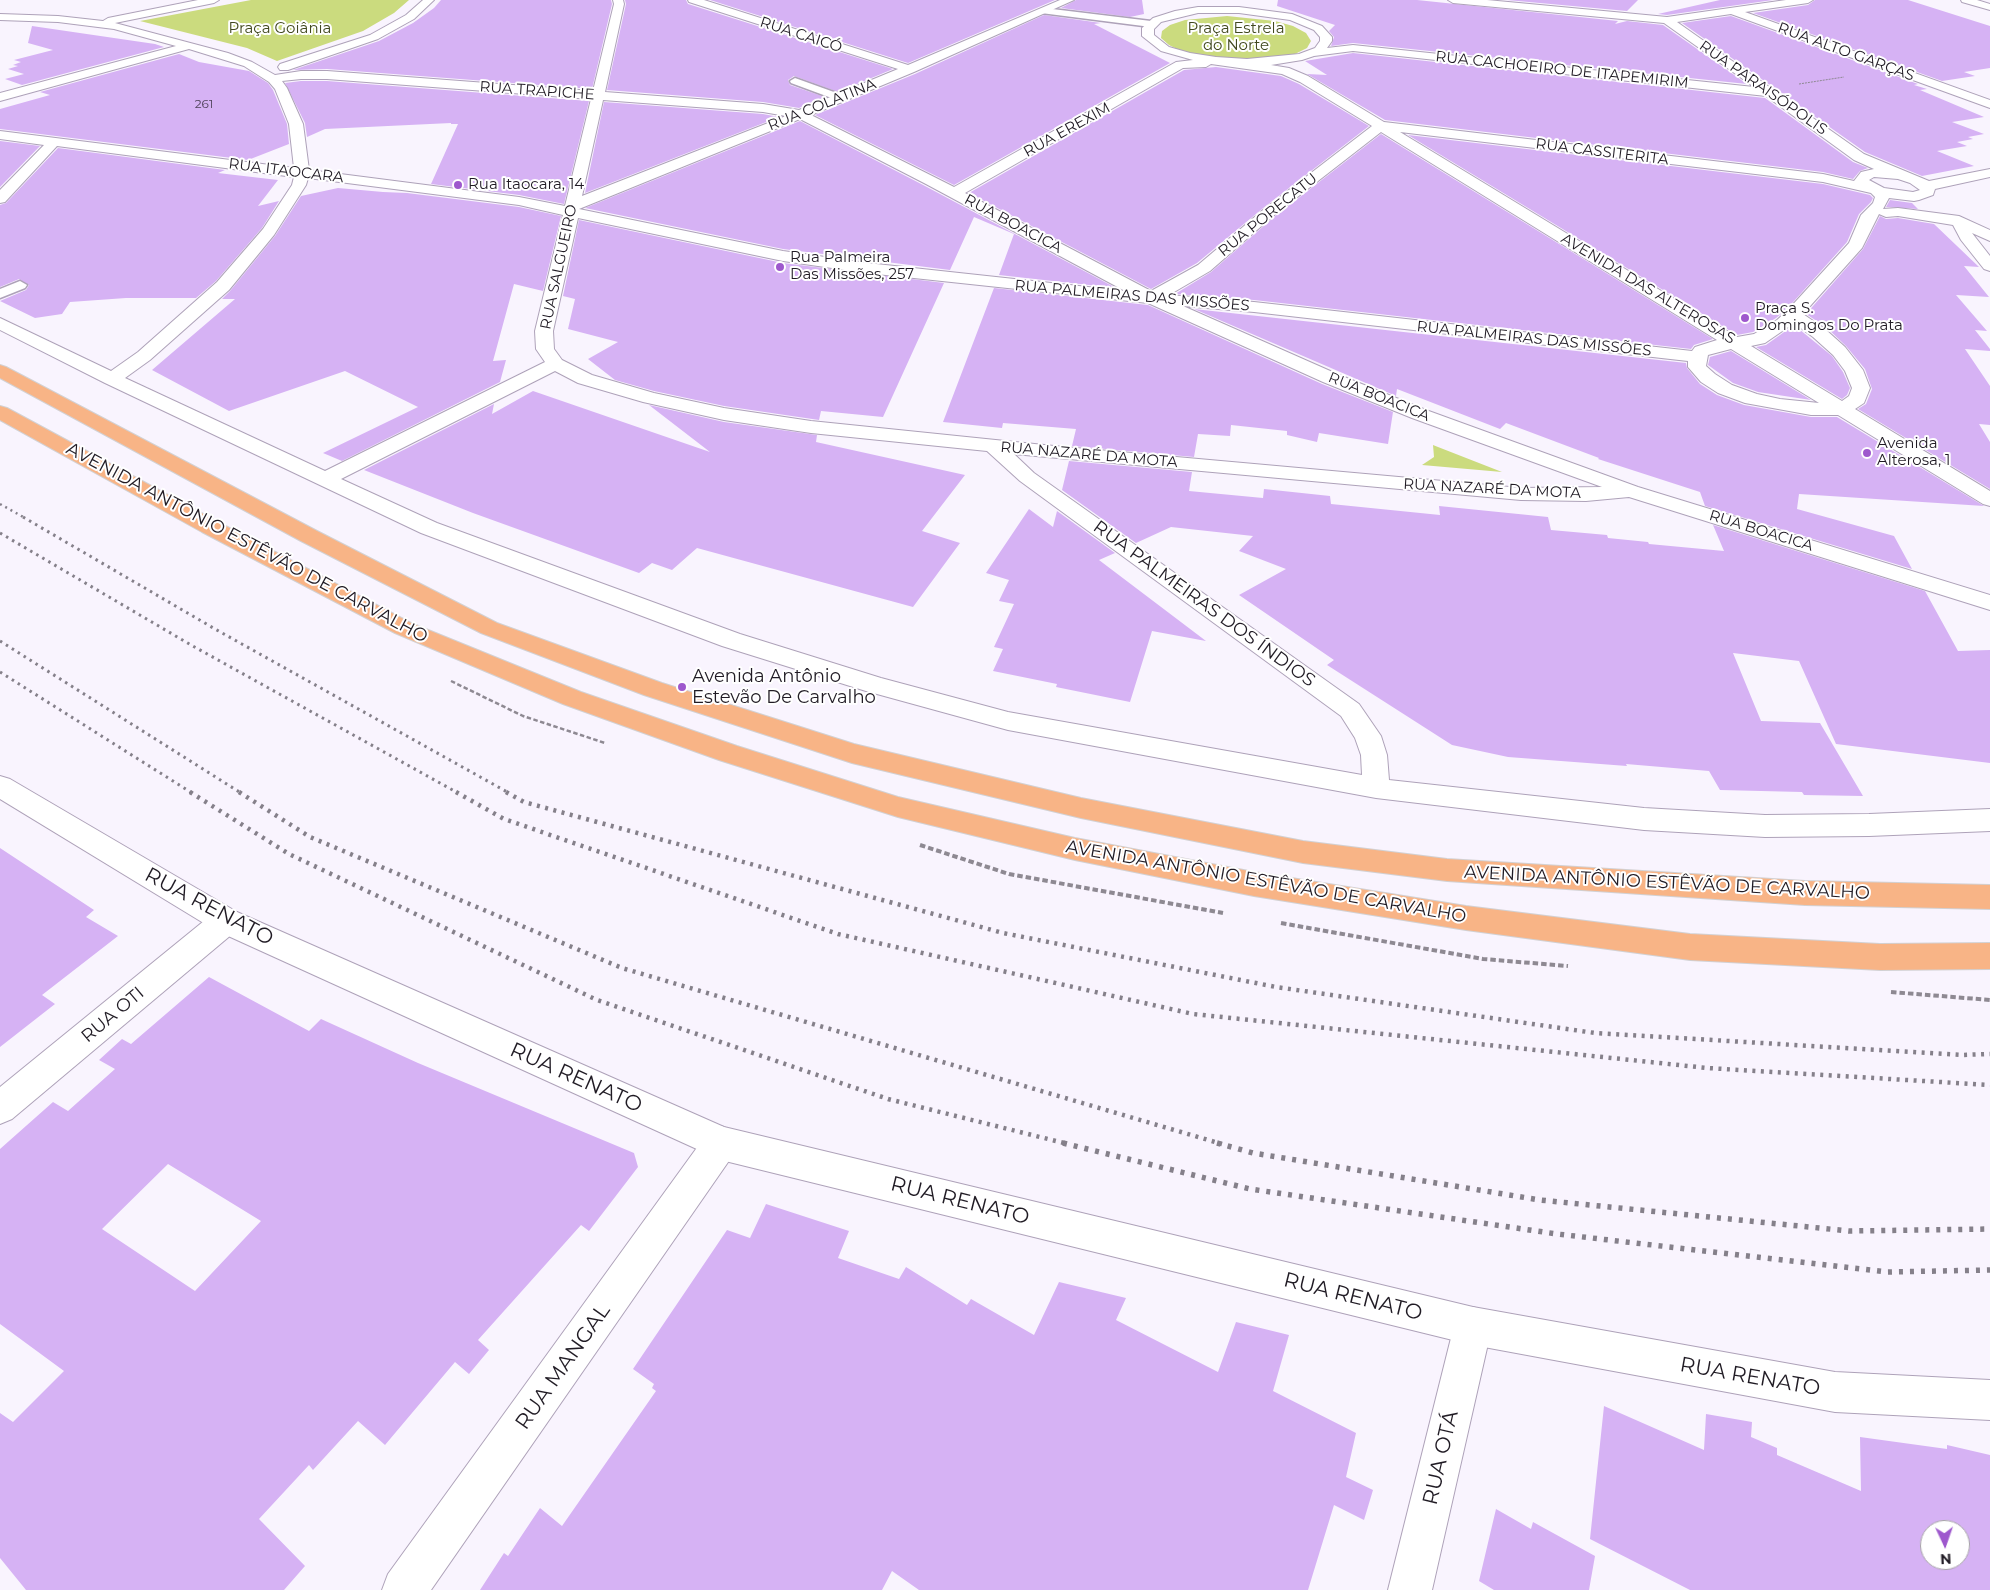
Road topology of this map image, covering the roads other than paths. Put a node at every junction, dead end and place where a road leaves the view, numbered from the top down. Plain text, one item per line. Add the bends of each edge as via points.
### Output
1 (214, 0) edge
2 (429, 0) edge
3 (693, 0) edge
4 (1069, 0) edge
5 (1453, 0) edge
6 (1808, 0) edge
7 (1966, 0) edge
8 (620, 1) edge
9 (1709, 3) dead end
10 (1990, 7) edge
11 (1044, 11) junction
12 (1732, 11) junction
13 (0, 17) edge
14 (91, 20) junction
15 (1667, 20) junction
16 (1151, 24) junction
17 (1324, 36) junction
18 (190, 45) junction
19 (1353, 48) junction
20 (1168, 50) junction
21 (1312, 53) junction
22 (1231, 62) junction
23 (1180, 65) junction
24 (910, 69) junction
25 (268, 75) junction
26 (1304, 79) junction
27 (795, 81) dead end
28 (1767, 90) junction
29 (598, 96) junction
30 (0, 97) edge
31 (841, 98) junction
32 (1990, 104) edge
33 (799, 114) junction
34 (1380, 126) junction
35 (0, 135) edge
36 (54, 142) junction
37 (1860, 156) junction
38 (302, 173) junction
39 (1990, 173) edge
40 (1864, 176) junction
41 (1903, 176) junction
42 (1963, 177) junction
43 (1823, 178) junction
44 (1876, 190) junction
45 (1926, 190) junction
46 (954, 193) junction
47 (0, 199) edge
48 (572, 208) junction
49 (1869, 215) junction
50 (1960, 222) junction
51 (1990, 236) edge
52 (1990, 266) edge
53 (20, 285) dead end
54 (0, 294) edge
55 (1151, 298) junction
56 (1793, 315) junction
57 (0, 323) edge
58 (1737, 344) junction
59 (1697, 357) junction
60 (555, 364) junction
61 (0, 371) edge
62 (112, 379) junction
63 (1842, 409) junction
64 (0, 412) edge
65 (992, 446) junction
66 (326, 479) junction
67 (1631, 491) junction
68 (1990, 500) edge
69 (1990, 603) edge
70 (0, 786) edge
71 (1376, 788) junction
72 (1990, 820) edge
73 (1990, 897) edge
74 (226, 921) junction
75 (1990, 956) edge
76 (0, 1108) edge
77 (721, 1143) junction
78 (1473, 1326) junction
79 (1990, 1400) edge
80 (404, 1590) edge
81 (1410, 1590) edge

1 - 14 street
2 - 25 street via 410,16 374,37
3 - 24 street, RUA CAICÓ
4 - 11 street, RUA COLATINA
5 - 15 street
6 - 12 street
7 - 10 street
8 - 29 street, RUA SALGUEIRO
9 - 12 street, RUA ALTO GARÇAS
11 - 16 lane
11 - 24 street, RUA COLATINA
12 - 15 street
12 - 32 street, RUA ALTO GARÇAS
13 - 14 street
14 - 18 street
15 - 28 street, RUA PARAISÓPOLIS
16 - 17 street via 1186,12 1267,12 1300,20 1318,28
16 - 20 street via 1148,36
17 - 19 street, RUA CACHOEIRO DE ITAPEMIRIM
17 - 21 street via 1326,42
18 - 25 street via 224,54
18 - 30 street
19 - 21 street, RUA CACHOEIRO DE ITAPEMIRIM
19 - 28 street, RUA CACHOEIRO DE ITAPEMIRIM
20 - 22 street
20 - 23 street
21 - 22 street via 1277,61
21 - 26 street via 1300,72
22 - 23 street, RUA EREXIM
22 - 26 street, AVENIDA DAS ALTEROSAS via 1278,70
23 - 46 street, RUA EREXIM
24 - 31 street, RUA COLATINA
25 - 29 street, RUA TRAPICHE via 327,75
25 - 38 street via 281,88 296,124
26 - 34 street, AVENIDA DAS ALTEROSAS
27 - 31 lane
28 - 37 street, RUA PARAISÓPOLIS
29 - 33 street, RUA TRAPICHE via 763,108
29 - 48 street, RUA SALGUEIRO
31 - 33 street, RUA COLATINA
33 - 46 street, RUA BOACICA
33 - 48 street, RUA COLATINA
34 - 43 street, RUA CASSITERITA
34 - 55 street, RUA PORECATU via 1268,213 1204,268
34 - 58 street, AVENIDA DAS ALTEROSAS
35 - 36 street, RUA ITAOCARA
36 - 38 street, RUA ITAOCARA
36 - 47 street
37 - 40 street
37 - 41 street, RUA PARAISÓPOLIS
38 - 48 street, RUA ITAOCARA
38 - 62 street via 299,185 269,232 223,286 144,356
39 - 42 street
40 - 41 street, RUA CASSITERITA via 1874,173
40 - 43 street, RUA CASSITERITA
40 - 44 street via 1861,180 1864,184
41 - 42 street, RUA CASSITERITA
41 - 45 street, RUA PARAISÓPOLIS
42 - 45 street, RUA CASSITERITA
43 - 44 street, RUA CASSITERITA
44 - 45 street, RUA CASSITERITA via 1914,196
44 - 49 street via 1882,198
45 - 50 street via 1929,200
46 - 55 street, RUA BOACICA
48 - 55 street, RUA PALMEIRAS DAS MISSÕES via 783,256
48 - 60 street, RUA SALGUEIRO via 544,331 545,349
49 - 50 street via 1898,212
49 - 56 street via 1856,245
50 - 51 street
50 - 52 street via 1966,237
53 - 54 lane
55 - 59 street, RUA PALMEIRAS DAS MISSÕES
55 - 67 street, RUA BOACICA via 1419,414
56 - 58 street via 1759,339
56 - 63 street via 1839,351 1854,370 1860,388 1857,399
57 - 62 street
58 - 59 street via 1713,346 1701,351
58 - 63 street, AVENIDA DAS ALTEROSAS
59 - 63 street via 1697,367 1708,378 1725,389 1752,399 1811,409
60 - 65 street, RUA NAZARÉ DA MOTA via 594,382 724,414 811,427
60 - 66 street
61 - 73 highway, AVENIDA ANTÔNIO ESTÊVÃO DE CARVALHO via 489,628 653,689 852,753 1081,808 1303,852 1447,870 1786,892
62 - 66 street
63 - 68 street, AVENIDA DAS ALTEROSAS
64 - 75 highway, AVENIDA ANTÔNIO ESTÊVÃO DE CARVALHO via 404,628 572,698 728,753 898,806 1076,849 1254,884 1466,918 1690,947 1880,957
65 - 67 street, RUA NAZARÉ DA MOTA via 1521,494 1586,495
65 - 71 street, RUA PALMEIRAS DOS ÍNDIOS via 1027,477 1350,710 1368,736 1374,755
66 - 71 street via 429,528 559,578 731,640 875,685 1008,721
67 - 69 street, RUA BOACICA
70 - 74 street, RUA RENATO
71 - 72 street via 1634,818 1765,826
74 - 76 street, RUA OTI
74 - 77 street, RUA RENATO
77 - 78 street, RUA RENATO
77 - 80 street, RUA MANGAL
78 - 79 street, RUA RENATO via 1835,1392
78 - 81 street, RUA OTÁ

